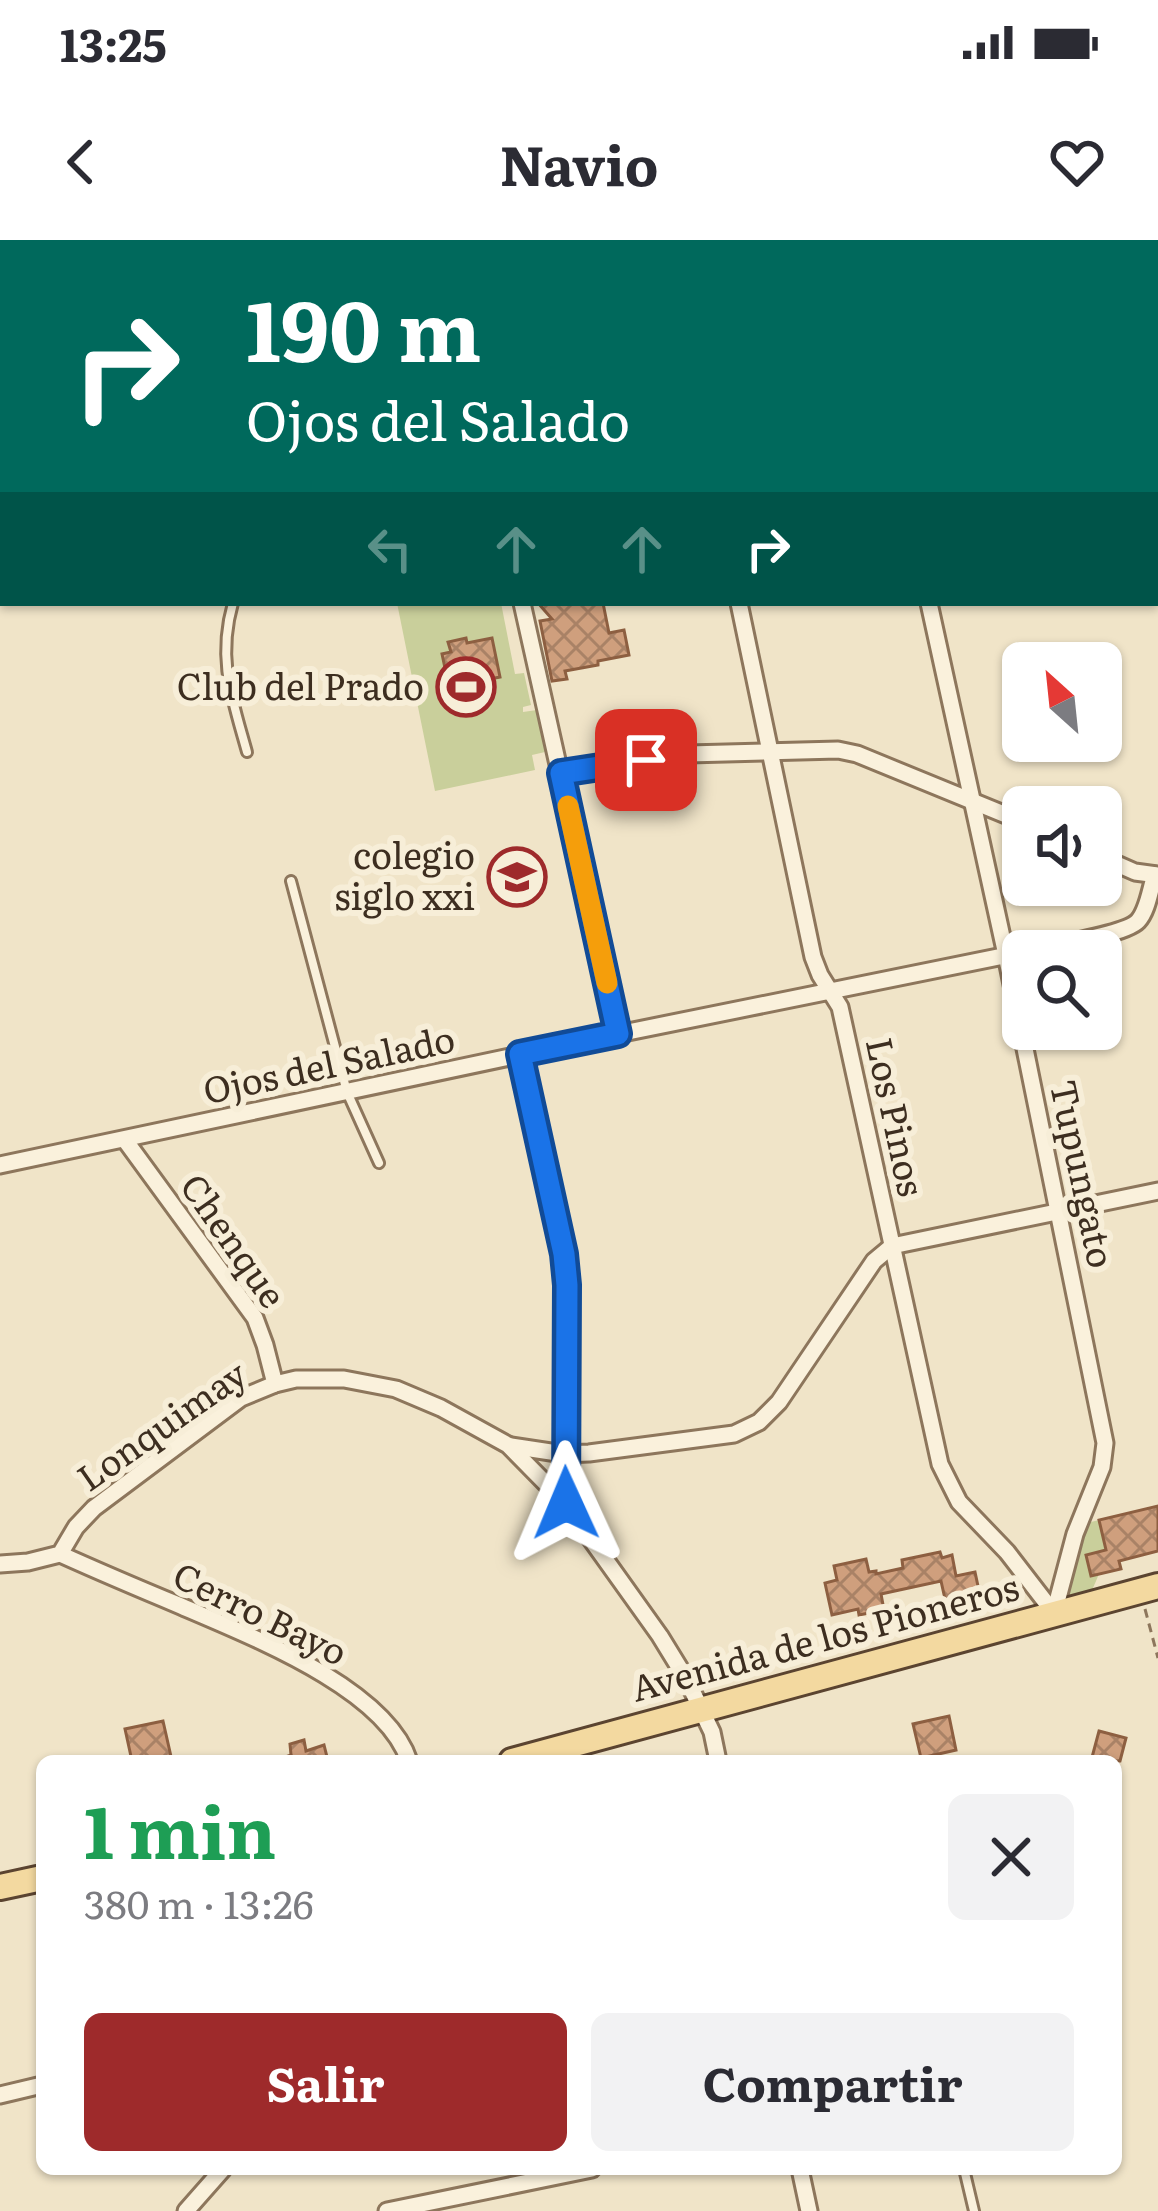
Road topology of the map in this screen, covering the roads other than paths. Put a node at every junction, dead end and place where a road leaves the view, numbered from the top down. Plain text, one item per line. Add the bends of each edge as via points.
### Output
1 (232, 606) edge
2 (523, 606) edge
3 (740, 606) edge
4 (930, 606) edge
5 (769, 751) junction
6 (247, 752) dead end
7 (561, 773) junction
8 (970, 801) junction
9 (1002, 814) edge
10 (1122, 866) edge
11 (1156, 875) edge
12 (291, 881) dead end
13 (1011, 930) edge
14 (1122, 930) edge
15 (1002, 956) edge
16 (831, 990) junction
17 (618, 1034) junction
18 (1033, 1050) edge
19 (520, 1054) junction
20 (347, 1092) junction
21 (125, 1140) junction
22 (379, 1162) dead end
23 (0, 1165) edge
24 (1158, 1191) edge
25 (1059, 1212) junction
26 (892, 1246) junction
27 (274, 1384) junction
28 (508, 1445) junction
29 (564, 1454) junction
30 (566, 1503) junction
31 (60, 1554) junction
32 (0, 1564) edge
33 (1149, 1588) edge
34 (1054, 1612) junction
35 (703, 1710) junction
36 (406, 1755) edge
37 (534, 1755) edge
38 (717, 1755) edge
39 (36, 1879) edge
40 (0, 1887) edge
41 (36, 2087) edge
42 (0, 2095) edge
43 (218, 2175) edge
44 (563, 2175) edge
45 (801, 2175) edge
46 (965, 2175) edge
47 (186, 2211) edge
48 (387, 2211) edge
49 (809, 2211) edge
50 (974, 2211) edge

1 - 6 lane via 224,662
2 - 7 street
3 - 5 street, Los Pinos
4 - 8 street, Tupungato
5 - 7 street
5 - 8 street via 857,754
5 - 16 street, Los Pinos via 813,957
7 - 17 street
8 - 9 street
8 - 13 street, Tupungato
10 - 11 street
11 - 14 street, Ojos del Salado via 1137,923
12 - 20 lane
15 - 16 street, Ojos del Salado
16 - 17 street, Ojos del Salado
16 - 26 street, Los Pinos
17 - 19 street, Ojos del Salado
18 - 25 street, Tupungato
19 - 20 street, Ojos del Salado
19 - 29 street via 564,1254
20 - 21 street, Ojos del Salado
20 - 22 lane
21 - 23 street, Ojos del Salado
21 - 27 street, Chenque via 255,1318
24 - 25 street
25 - 26 street
25 - 34 street, Tupungato via 1106,1443
26 - 29 street, Lonquimay via 759,1422 734,1434
26 - 34 street, Los Pinos via 947,1483
27 - 28 street, Lonquimay via 344,1379 396,1390
27 - 31 street, Lonquimay via 241,1399 94,1508
28 - 29 street, Lonquimay
28 - 30 street, Lonquimay
29 - 30 street
30 - 35 street, Lonquimay
31 - 32 street
31 - 36 street, Cerro Bayo via 320,1672 381,1719
33 - 34 main road, Avenida de los Pioneros
34 - 35 main road, Avenida de los Pioneros
35 - 37 main road, Avenida de los Pioneros
35 - 38 street, Lonquimay
39 - 40 main road
41 - 42 street
43 - 47 street
44 - 48 street
45 - 49 street
46 - 50 lane

